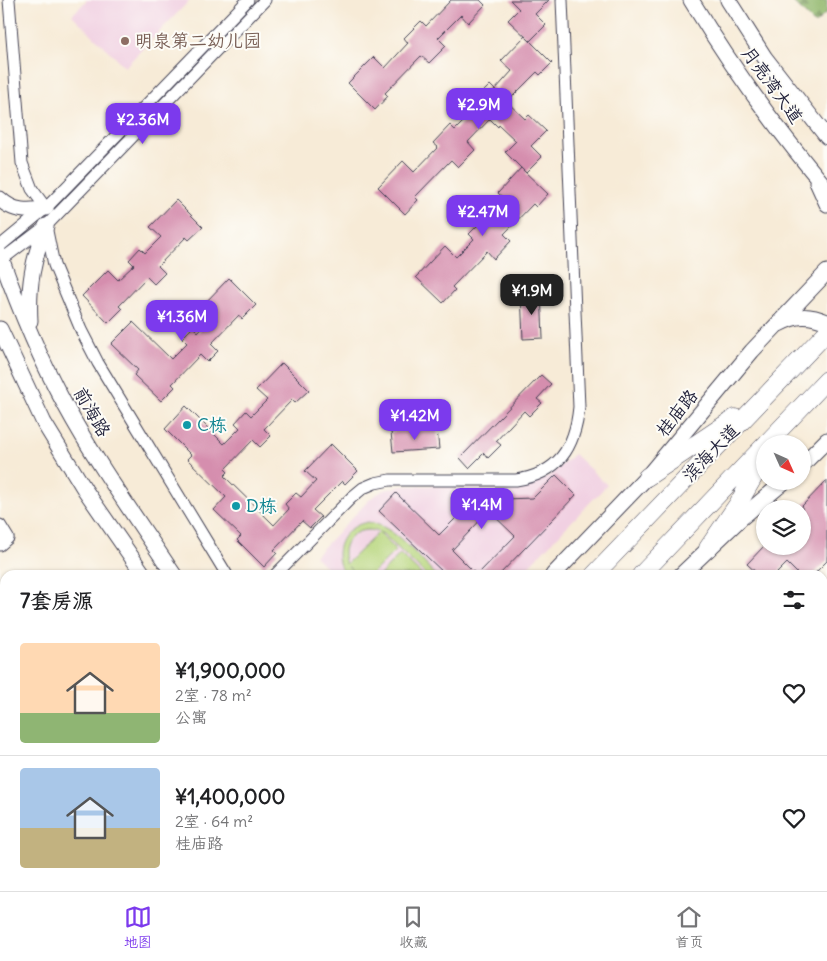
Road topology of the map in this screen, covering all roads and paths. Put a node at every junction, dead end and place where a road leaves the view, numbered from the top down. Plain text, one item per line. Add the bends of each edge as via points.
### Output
1 (9, 0) edge
2 (248, 0) edge
3 (265, 0) edge
4 (562, 0) edge
5 (691, 0) edge
6 (728, 0) edge
7 (821, 127) edge
8 (827, 137) edge
9 (810, 170) junction
10 (827, 189) edge
11 (0, 198) edge
12 (827, 204) edge
13 (46, 208) junction
14 (46, 226) junction
15 (0, 255) edge
16 (827, 262) edge
17 (827, 272) edge
18 (811, 288) junction
19 (827, 322) edge
20 (775, 326) junction
21 (0, 329) edge
22 (827, 332) edge
23 (31, 335) junction
24 (827, 380) edge
25 (768, 394) junction
26 (791, 417) junction
27 (774, 435) edge
28 (778, 435) edge
29 (827, 440) edge
30 (756, 454) edge
31 (811, 456) edge
32 (756, 473) edge
33 (647, 476) junction
34 (775, 490) edge
35 (0, 525) edge
36 (0, 545) edge
37 (708, 548) junction
38 (141, 570) edge
39 (171, 570) edge
40 (224, 570) edge
41 (280, 570) edge
42 (558, 570) edge
43 (599, 570) edge
44 (646, 570) edge
45 (686, 570) edge

1 - 13 street via 22,163 32,189
2 - 13 street
3 - 14 street
4 - 41 street via 579,407 576,429 568,450 546,471 530,478 390,480 363,488
5 - 9 main road, 月亮湾大道
6 - 7 main road, 月亮湾大道 via 765,58
7 - 8 main road, 月亮湾大道
9 - 10 main road, 月亮湾大道
9 - 12 main road
11 - 13 main road via 18,209 36,211
13 - 15 street
14 - 15 street
14 - 23 main road via 36,249 31,273
14 - 40 street via 54,265 98,364
15 - 23 main road, 前海路
16 - 18 main road
17 - 18 main road, 桂庙路
18 - 20 main road, 桂庙路
19 - 20 main road via 803,316
20 - 33 main road, 桂庙路
21 - 38 main road via 49,430 85,490
22 - 25 highway, 滨海大道
23 - 39 main road, 前海路 via 84,436
24 - 26 highway, 滨海大道
25 - 33 highway
25 - 43 highway, 滨海大道
26 - 27 highway, 滨海大道
26 - 28 highway
29 - 31 main road
30 - 44 highway, 滨海大道
32 - 37 highway
33 - 42 main road, 桂庙路
34 - 37 main road
35 - 36 street via 8,538
37 - 45 main road

